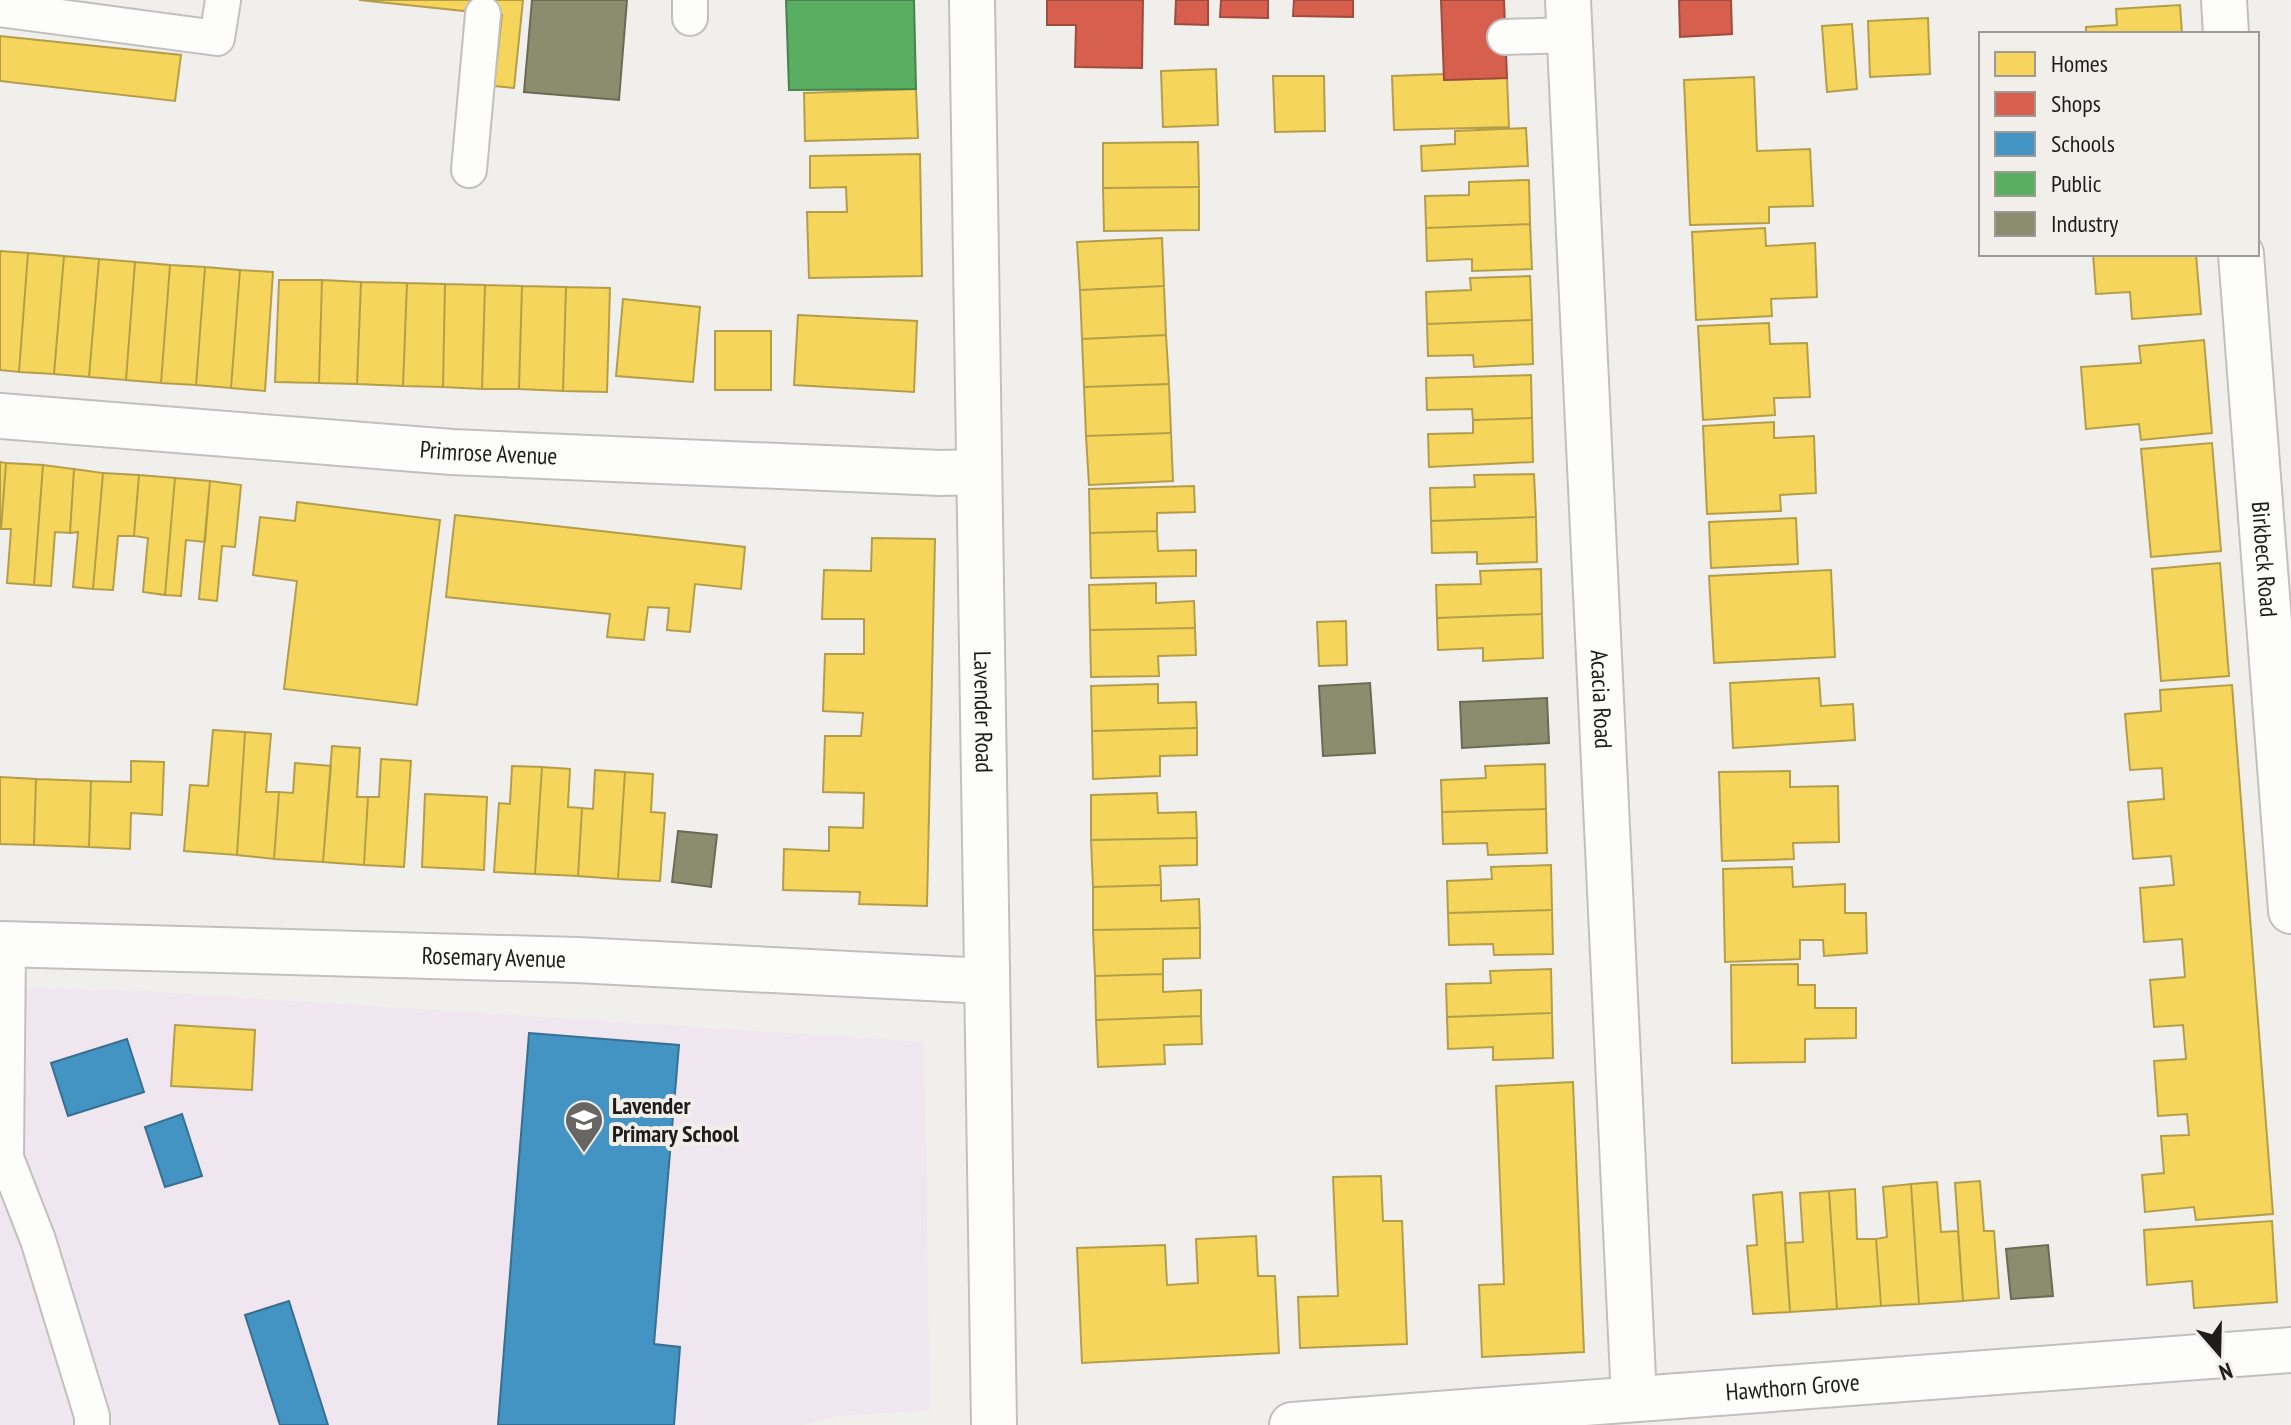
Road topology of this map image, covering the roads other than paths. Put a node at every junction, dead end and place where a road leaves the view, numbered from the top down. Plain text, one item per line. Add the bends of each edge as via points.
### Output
1 (223, 0) edge
2 (972, 0) edge
3 (2224, 0) edge
4 (0, 9) edge
5 (483, 14) dead end
6 (1568, 18) edge
7 (2226, 32) edge
8 (1505, 37) dead end
9 (469, 170) dead end
10 (2241, 256) edge
11 (0, 416) edge
12 (978, 472) junction
13 (2291, 911) edge
14 (4, 944) edge
15 (986, 981) junction
16 (2291, 1350) edge
17 (1634, 1399) junction
18 (92, 1425) edge
19 (994, 1425) edge
20 (1292, 1425) edge

1 - 4 lane via 217,38
2 - 12 street, Lavender Road
3 - 7 street
5 - 9 lane
6 - 8 lane
6 - 17 street, Acacia Road
10 - 13 street, Birkbeck Road
11 - 12 street, Primrose Avenue via 452,452
12 - 15 street, Lavender Road
14 - 15 street, Rosemary Avenue via 577,960
14 - 18 lane via 6,1158 38,1240
15 - 19 street, Lavender Road
16 - 17 street, Hawthorn Grove
17 - 20 street, Hawthorn Grove

